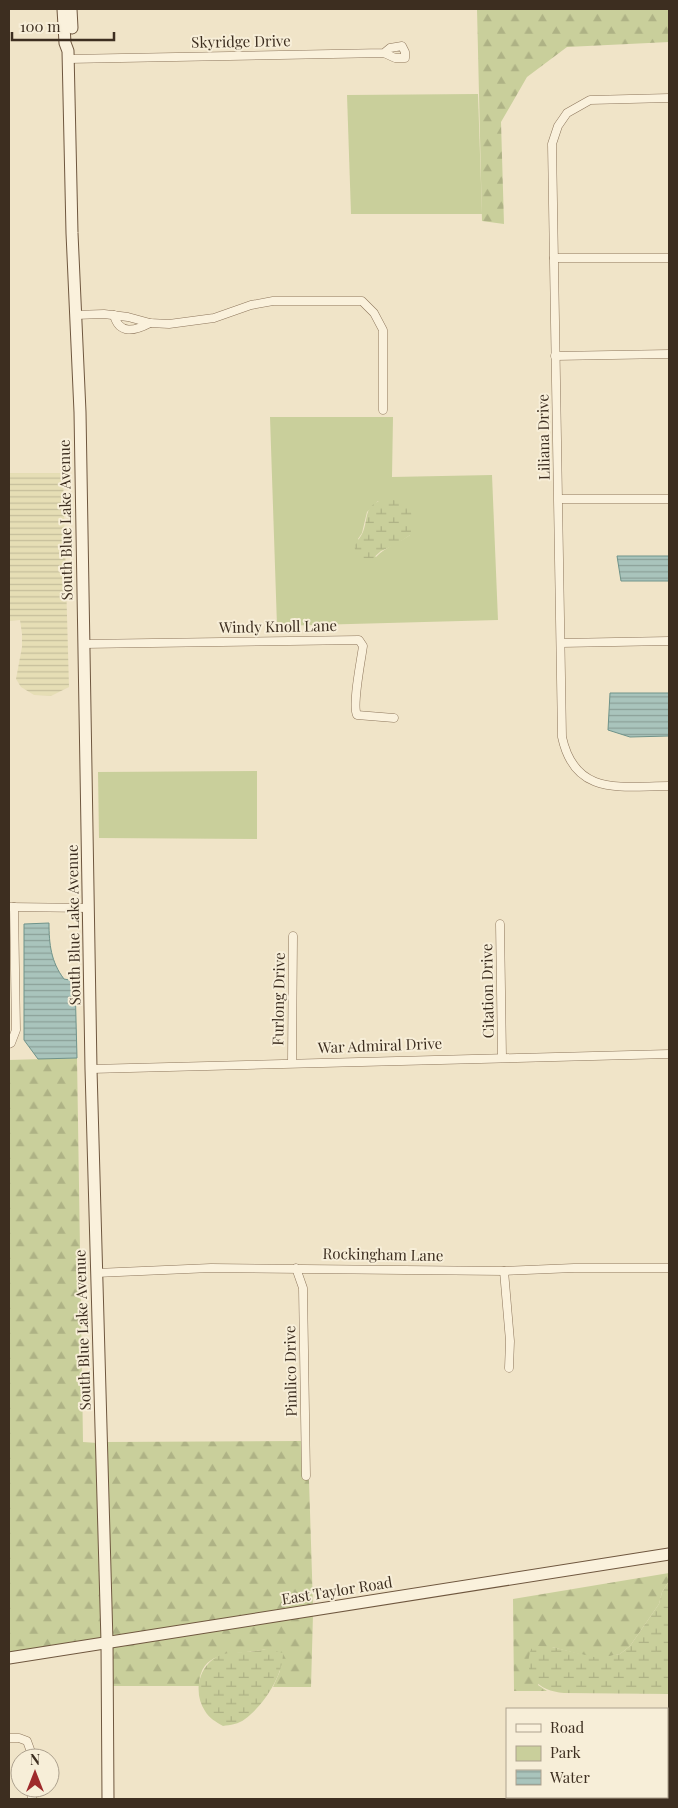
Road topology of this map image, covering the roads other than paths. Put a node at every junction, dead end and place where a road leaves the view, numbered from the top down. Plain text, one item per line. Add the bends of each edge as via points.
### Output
1 (63, 9) edge
2 (71, 9) edge
3 (384, 54) dead end
4 (68, 55) junction
5 (669, 98) edge
6 (554, 258) junction
7 (669, 258) edge
8 (75, 315) junction
9 (114, 315) junction
10 (150, 323) junction
11 (669, 354) edge
12 (555, 356) junction
13 (383, 410) dead end
14 (559, 499) junction
15 (669, 499) edge
16 (561, 642) junction
17 (669, 642) edge
18 (83, 644) junction
19 (394, 718) dead end
20 (669, 786) edge
21 (11, 907) edge
22 (89, 908) junction
23 (500, 924) dead end
24 (293, 936) dead end
25 (9, 1044) edge
26 (669, 1054) edge
27 (502, 1057) junction
28 (292, 1062) junction
29 (91, 1069) junction
30 (296, 1268) junction
31 (669, 1268) edge
32 (504, 1271) junction
33 (96, 1273) junction
34 (509, 1368) dead end
35 (306, 1476) dead end
36 (669, 1554) edge
37 (107, 1642) junction
38 (9, 1658) edge
39 (9, 1738) edge
40 (30, 1748) edge
41 (108, 1799) edge

1 - 4 main road, South Blue Lake Avenue
2 - 4 main road, South Blue Lake Avenue via 73,41
3 - 4 street, Skyridge Drive
4 - 8 main road, South Blue Lake Avenue
5 - 6 street, Liliana Drive via 590,100 567,113 552,144
6 - 7 street
6 - 12 street, Liliana Drive
8 - 9 street
8 - 18 main road, South Blue Lake Avenue via 80,412
9 - 10 street
9 - 10 street via 118,325 125,330
10 - 13 street via 214,318 273,301 362,301 374,312 383,330
11 - 12 street
12 - 14 street, Liliana Drive
14 - 15 street
14 - 16 street, Liliana Drive
16 - 17 street
16 - 20 street, Liliana Drive via 562,737 573,766 596,782 614,786
18 - 19 street, Windy Knoll Lane via 359,640 363,646 354,710 357,715
18 - 22 main road, South Blue Lake Avenue
21 - 22 street
21 - 25 street via 16,1030
22 - 29 main road, South Blue Lake Avenue
23 - 27 street, Citation Drive
24 - 28 street, Furlong Drive
26 - 27 street, War Admiral Drive
27 - 28 street, War Admiral Drive
28 - 29 street, War Admiral Drive
29 - 33 main road, South Blue Lake Avenue
30 - 32 street, Rockingham Lane
30 - 33 street, Rockingham Lane via 193,1268
30 - 35 street, Pimlico Drive via 303,1288
31 - 32 street, Rockingham Lane
32 - 34 street
33 - 37 main road, South Blue Lake Avenue
36 - 37 main road, East Taylor Road
37 - 38 main road, East Taylor Road
37 - 41 main road, South Blue Lake Avenue
39 - 40 street via 27,1741

